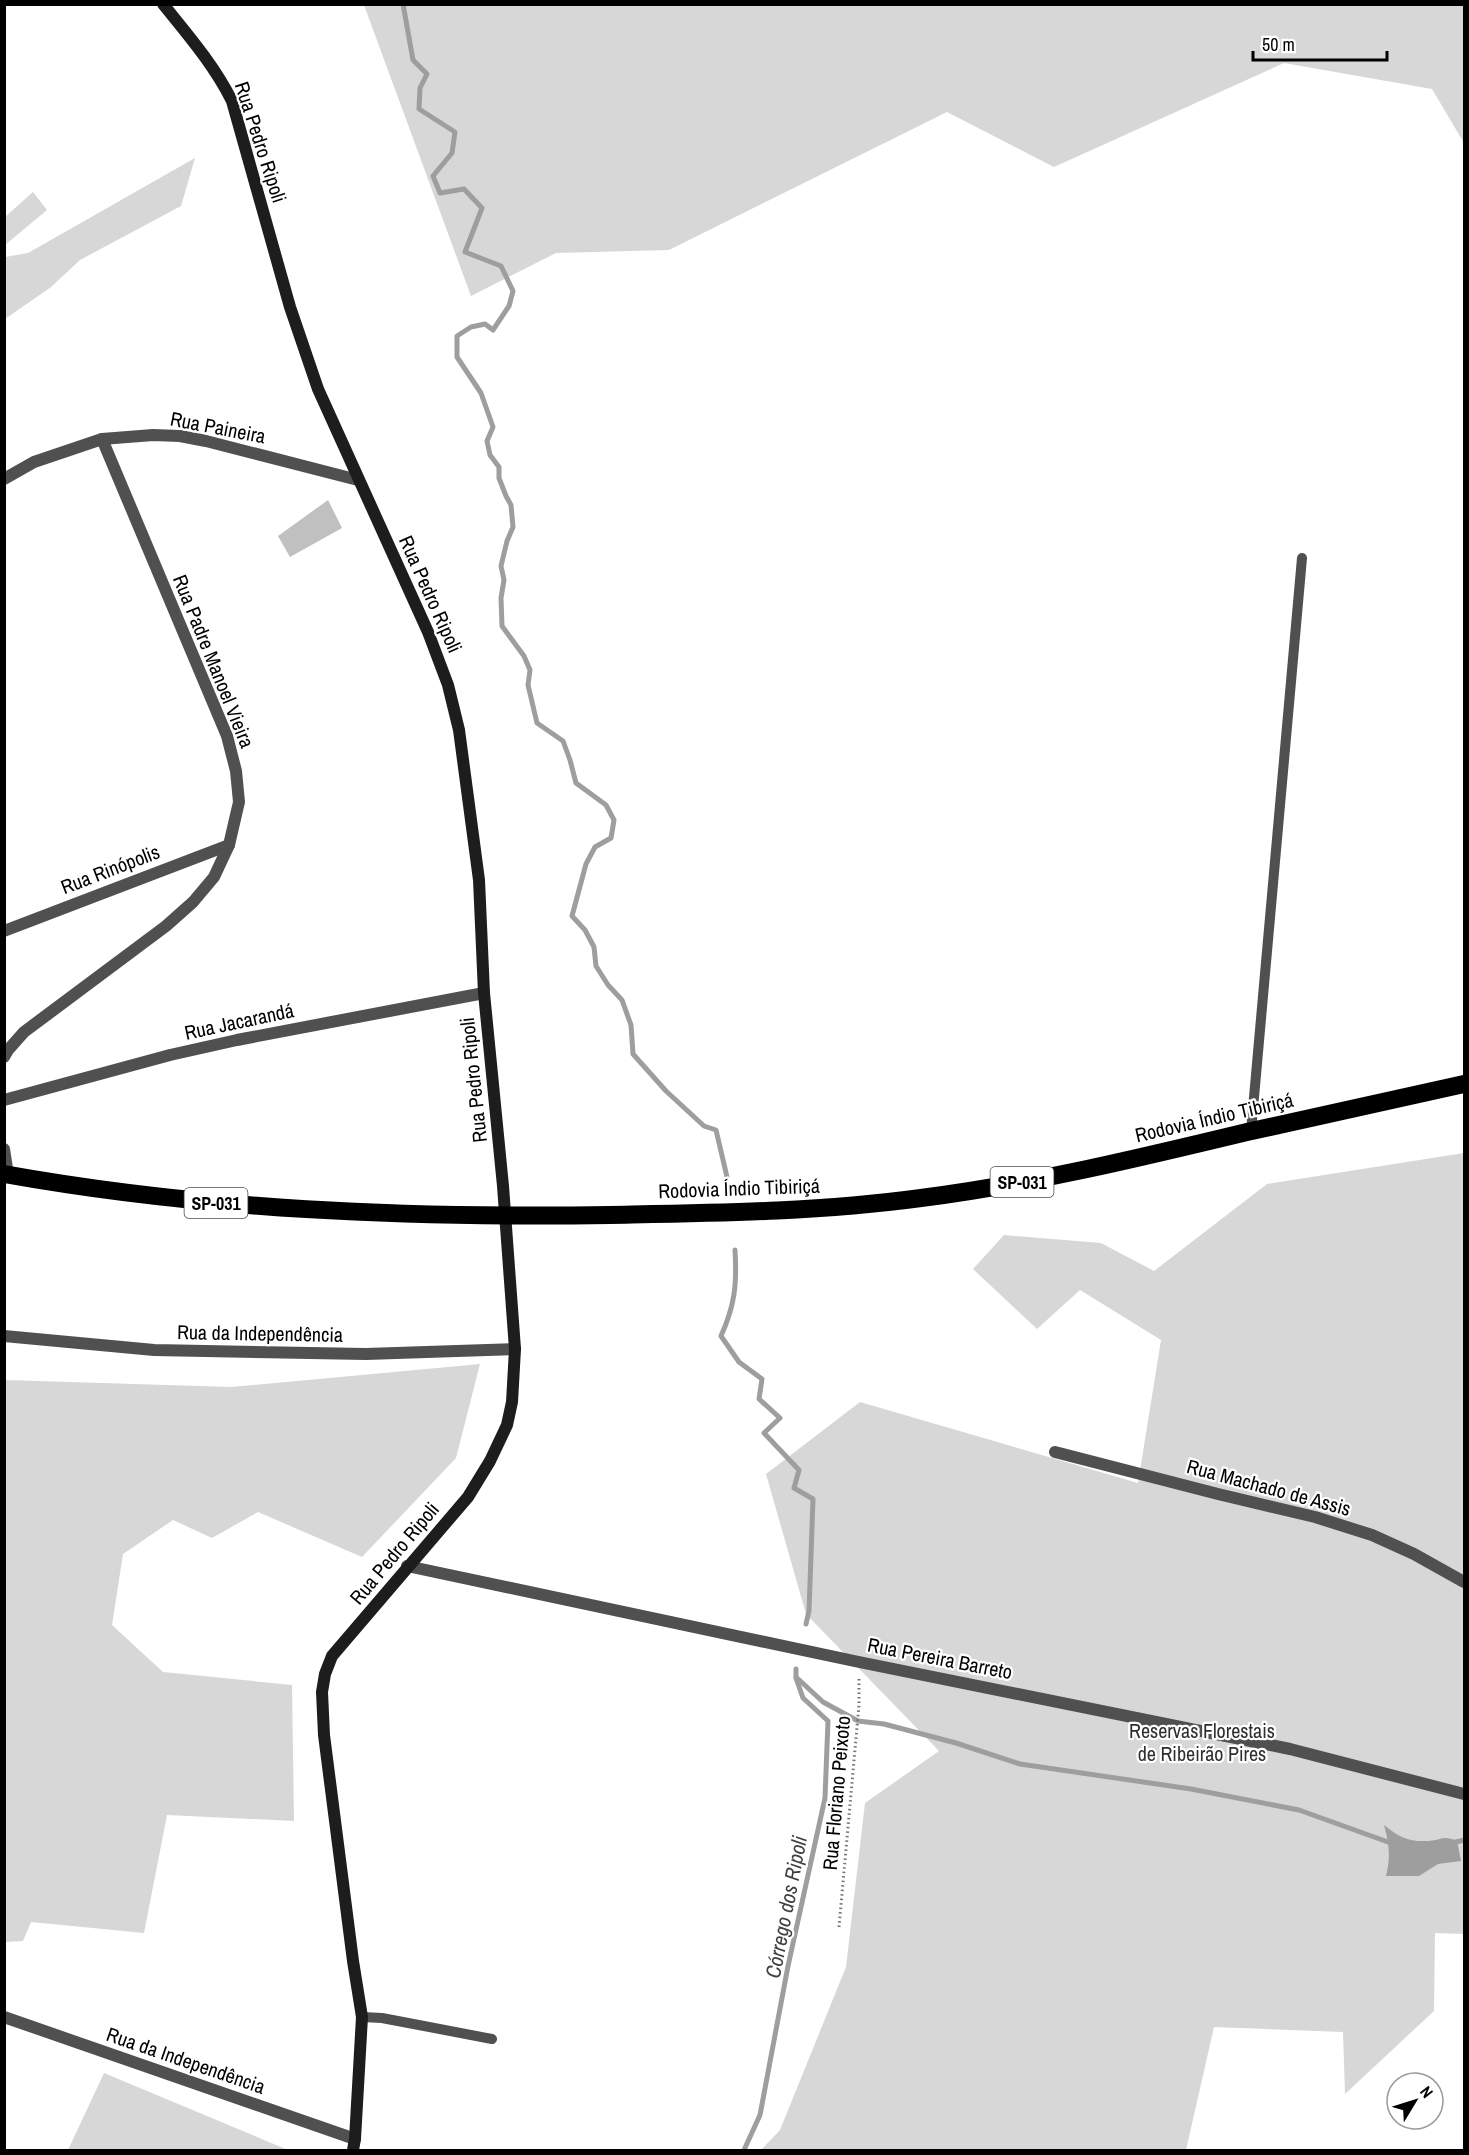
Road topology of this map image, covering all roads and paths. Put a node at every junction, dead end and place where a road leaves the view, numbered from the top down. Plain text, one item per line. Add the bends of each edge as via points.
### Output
1 (163, 4) edge
2 (102, 440) junction
3 (4, 479) edge
4 (358, 480) junction
5 (1302, 558) dead end
6 (229, 845) junction
7 (4, 931) edge
8 (484, 993) junction
9 (4, 1057) edge
10 (1464, 1084) edge
11 (4, 1100) edge
12 (1251, 1131) junction
13 (4, 1149) edge
14 (6, 1175) edge
15 (4, 1336) edge
16 (515, 1349) junction
17 (1055, 1452) dead end
18 (407, 1566) junction
19 (1464, 1582) edge
20 (859, 1662) junction
21 (1464, 1794) edge
22 (839, 1927) dead end
23 (4, 2017) edge
24 (363, 2017) junction
25 (492, 2039) dead end
26 (354, 2145) edge

1 - 4 street, Rua Pedro Ripoli via 210,63 231,101 290,307 318,389
2 - 3 street, Rua Paineira via 34,462
2 - 4 street, Rua Paineira via 180,436
2 - 6 street, Rua Padre Manoel Vieira via 227,736 239,802
4 - 8 street, Rua Pedro Ripoli via 448,685 459,730 479,880
5 - 12 lane
6 - 7 street, Rua Rinópolis
6 - 9 street, Rua Padre Manoel Vieira via 214,877 193,902 24,1032
8 - 11 street, Rua Jacarandá via 237,1040
8 - 16 street, Rua Pedro Ripoli
10 - 12 highway, Rodovia Índio Tibiriçá / SP-031
12 - 14 highway, Rodovia Índio Tibiriçá / SP-031 via 1081,1171 919,1199 723,1213 570,1216 316,1211 137,1195
13 - 14 street
15 - 16 street, Rua da Independência via 154,1350 366,1354
16 - 18 street, Rua Pedro Ripoli via 507,1425 490,1461 468,1497
17 - 19 street, Rua Machado de Assis via 1315,1517 1414,1554
18 - 20 street, Rua Pereira Barreto
18 - 24 street, Rua Pedro Ripoli via 332,1656 322,1692 324,1735
20 - 21 street, Rua Pereira Barreto via 1290,1749
20 - 22 path, Rua Floriano Peixoto via 857,1732
23 - 26 street, Rua da Independência
24 - 25 lane
24 - 26 street, Rua Pedro Ripoli

